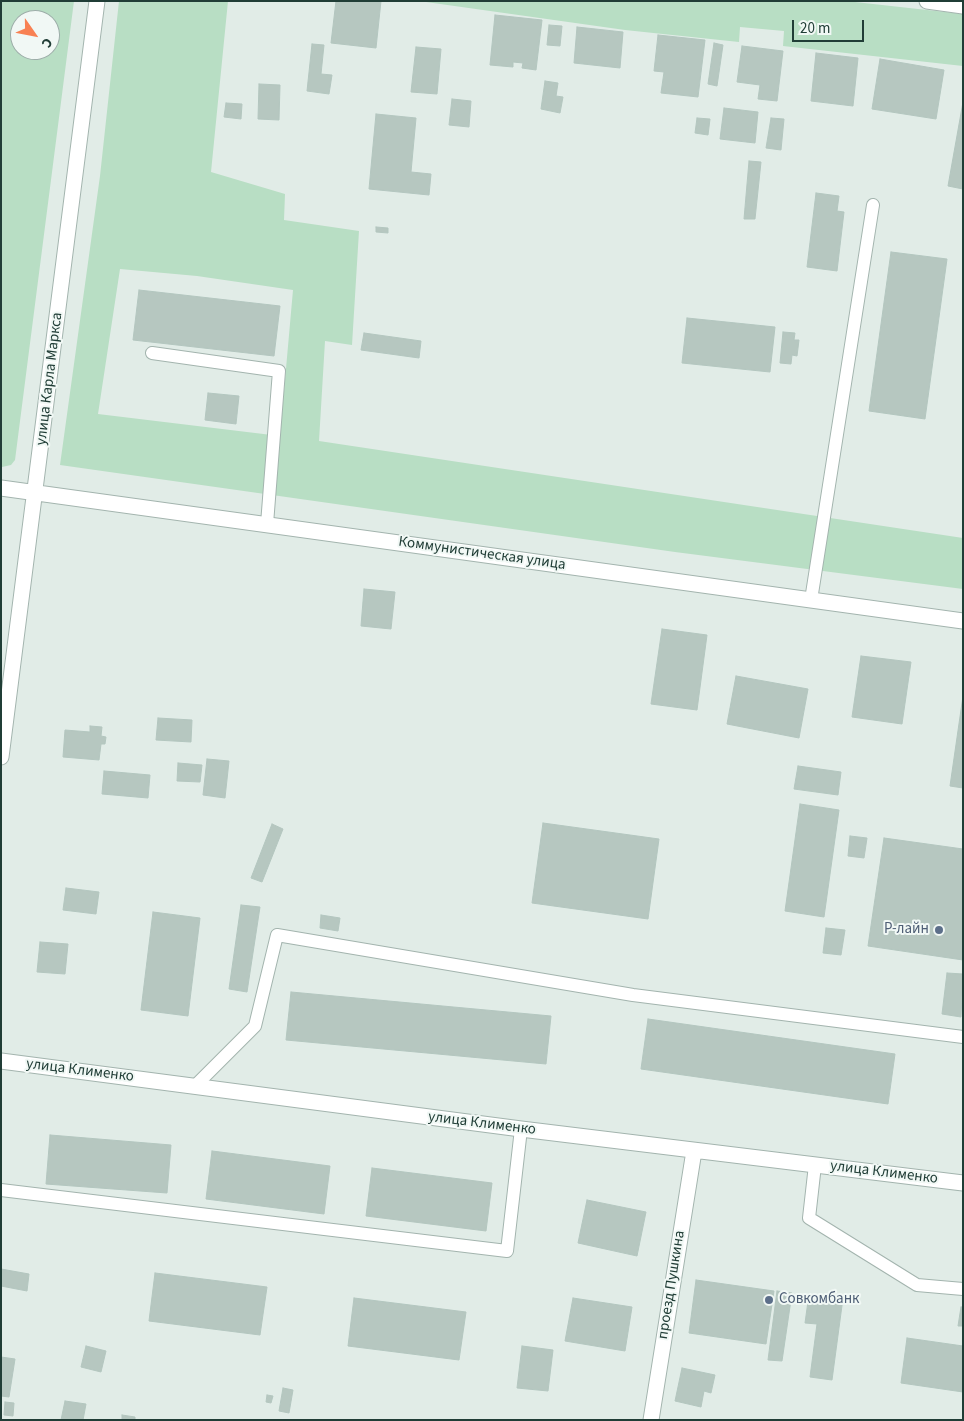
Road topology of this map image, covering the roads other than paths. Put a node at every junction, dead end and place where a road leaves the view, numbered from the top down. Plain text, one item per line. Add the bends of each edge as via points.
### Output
1 (98, 1) edge
2 (927, 1) edge
3 (963, 6) edge
4 (873, 205) dead end
5 (152, 353) dead end
6 (1, 488) edge
7 (36, 492) junction
8 (267, 524) junction
9 (811, 600) junction
10 (963, 621) edge
11 (1, 757) edge
12 (963, 1037) edge
13 (1, 1061) edge
14 (194, 1086) junction
15 (521, 1129) junction
16 (694, 1151) junction
17 (816, 1165) junction
18 (963, 1183) edge
19 (1, 1190) edge
20 (963, 1290) edge
21 (651, 1420) edge

1 - 7 street, улица Карла Маркса
2 - 3 street
4 - 9 lane
5 - 8 lane via 279,371
6 - 7 street, Коммунистическая улица
7 - 8 street, Коммунистическая улица
7 - 11 street, улица Карла Маркса
8 - 9 street, Коммунистическая улица
9 - 10 street, Коммунистическая улица
12 - 14 lane via 633,995 277,935 255,1026
13 - 14 street, улица Клименко
14 - 15 street, улица Клименко
15 - 16 street, улица Клименко
15 - 19 lane via 507,1251
16 - 17 street, улица Клименко
16 - 21 street, проезд Пушкина
17 - 18 street, улица Клименко
17 - 20 lane via 809,1218 918,1285

